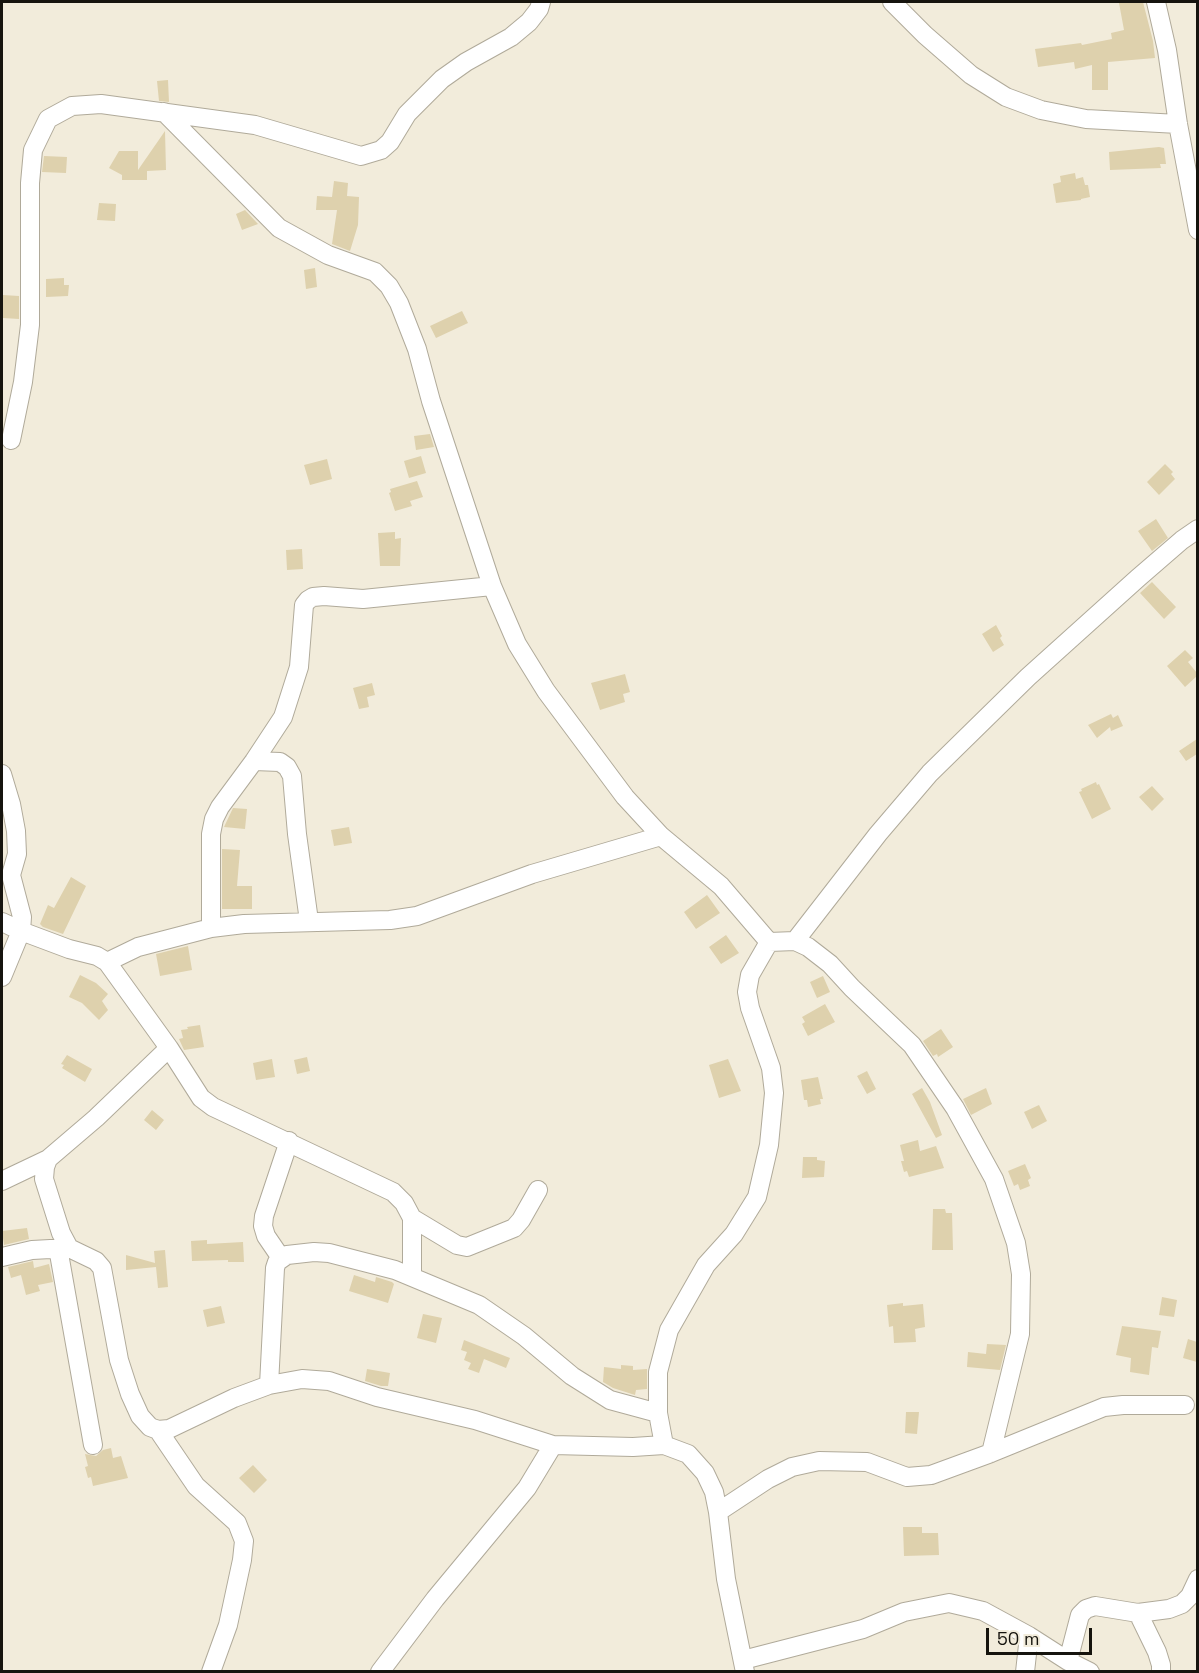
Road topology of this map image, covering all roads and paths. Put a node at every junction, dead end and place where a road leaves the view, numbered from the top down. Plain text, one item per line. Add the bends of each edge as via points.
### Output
1 (541, 2) edge
2 (892, 2) edge
3 (1156, 2) edge
4 (164, 112) junction
5 (1178, 124) junction
6 (1197, 230) edge
7 (11, 440) dead end
8 (1197, 529) edge
9 (492, 586) junction
10 (254, 761) junction
11 (2, 774) edge
12 (661, 836) junction
13 (309, 921) junction
14 (2, 922) edge
15 (211, 928) junction
16 (21, 931) junction
17 (795, 941) junction
18 (769, 942) junction
19 (107, 962) junction
20 (2, 977) edge
21 (169, 1048) junction
22 (289, 1141) junction
23 (48, 1159) junction
24 (2, 1181) edge
25 (538, 1190) dead end
26 (412, 1218) junction
27 (64, 1248) junction
28 (2, 1257) edge
29 (282, 1258) junction
30 (412, 1276) junction
31 (269, 1384) junction
32 (1185, 1405) dead end
33 (658, 1413) junction
34 (158, 1430) junction
35 (93, 1445) dead end
36 (553, 1445) junction
37 (664, 1445) junction
38 (991, 1453) junction
39 (718, 1512) junction
40 (1197, 1579) edge
41 (1138, 1612) junction
42 (1029, 1636) junction
43 (1068, 1661) junction
44 (744, 1666) edge
45 (211, 1671) edge
46 (380, 1671) edge
47 (1025, 1671) edge
48 (1090, 1671) edge
49 (1161, 1671) edge

1 - 4 street via 529,22 511,37 442,79 407,114 381,150 361,156 255,125
2 - 5 street via 971,75 1006,97 1041,110 1086,119
3 - 5 street
4 - 7 street via 101,104 72,106 48,119 33,150 30,325
4 - 9 street via 279,228 328,255 375,272 389,286 417,349
5 - 6 street
8 - 17 street via 1028,677 930,773
9 - 10 street via 363,599 324,596 308,600 304,605 299,667 290,698 283,717
9 - 12 street via 517,644 546,691 626,797
10 - 13 street via 280,762 292,776
10 - 15 street via 214,819
11 - 16 street via 16,831 11,875 21,911
12 - 13 street via 532,874 417,916
12 - 18 street via 721,886
13 - 15 street
14 - 16 street
15 - 19 street via 138,947
16 - 19 street
16 - 20 street
17 - 18 street
17 - 38 street via 830,964 912,1045 955,1108 994,1179 1016,1243 1022,1303 1016,1356
18 - 33 street via 750,975 747,992 771,1068 774,1093 769,1145 757,1197 734,1234 706,1265 669,1330 658,1372
19 - 21 street
21 - 22 street via 201,1098
21 - 23 street
22 - 26 street via 393,1192
22 - 29 street via 263,1226
23 - 24 street
23 - 27 street via 44,1179
25 - 26 street via 514,1228 467,1247
26 - 30 street
27 - 28 street
27 - 34 street via 96,1261 102,1268 119,1360 130,1394 140,1416
27 - 35 street
29 - 30 street via 294,1253 329,1253
29 - 31 street via 275,1268
30 - 33 street via 479,1305 610,1400
31 - 34 street via 169,1429
31 - 36 street via 302,1379 329,1381
32 - 38 street via 1104,1407
33 - 37 street
34 - 45 street via 196,1486 237,1523 244,1541 228,1625
36 - 37 street
36 - 46 street via 527,1488
37 - 39 street via 688,1454 698,1463 714,1492
38 - 39 street via 931,1475 907,1478 867,1462 819,1461 792,1467 768,1479
39 - 44 street via 726,1579
40 - 41 street via 1182,1604
41 - 43 street via 1095,1606 1086,1609 1080,1615
41 - 49 street
42 - 43 street
42 - 44 street via 983,1611 949,1603 904,1612
42 - 47 street
43 - 48 street

